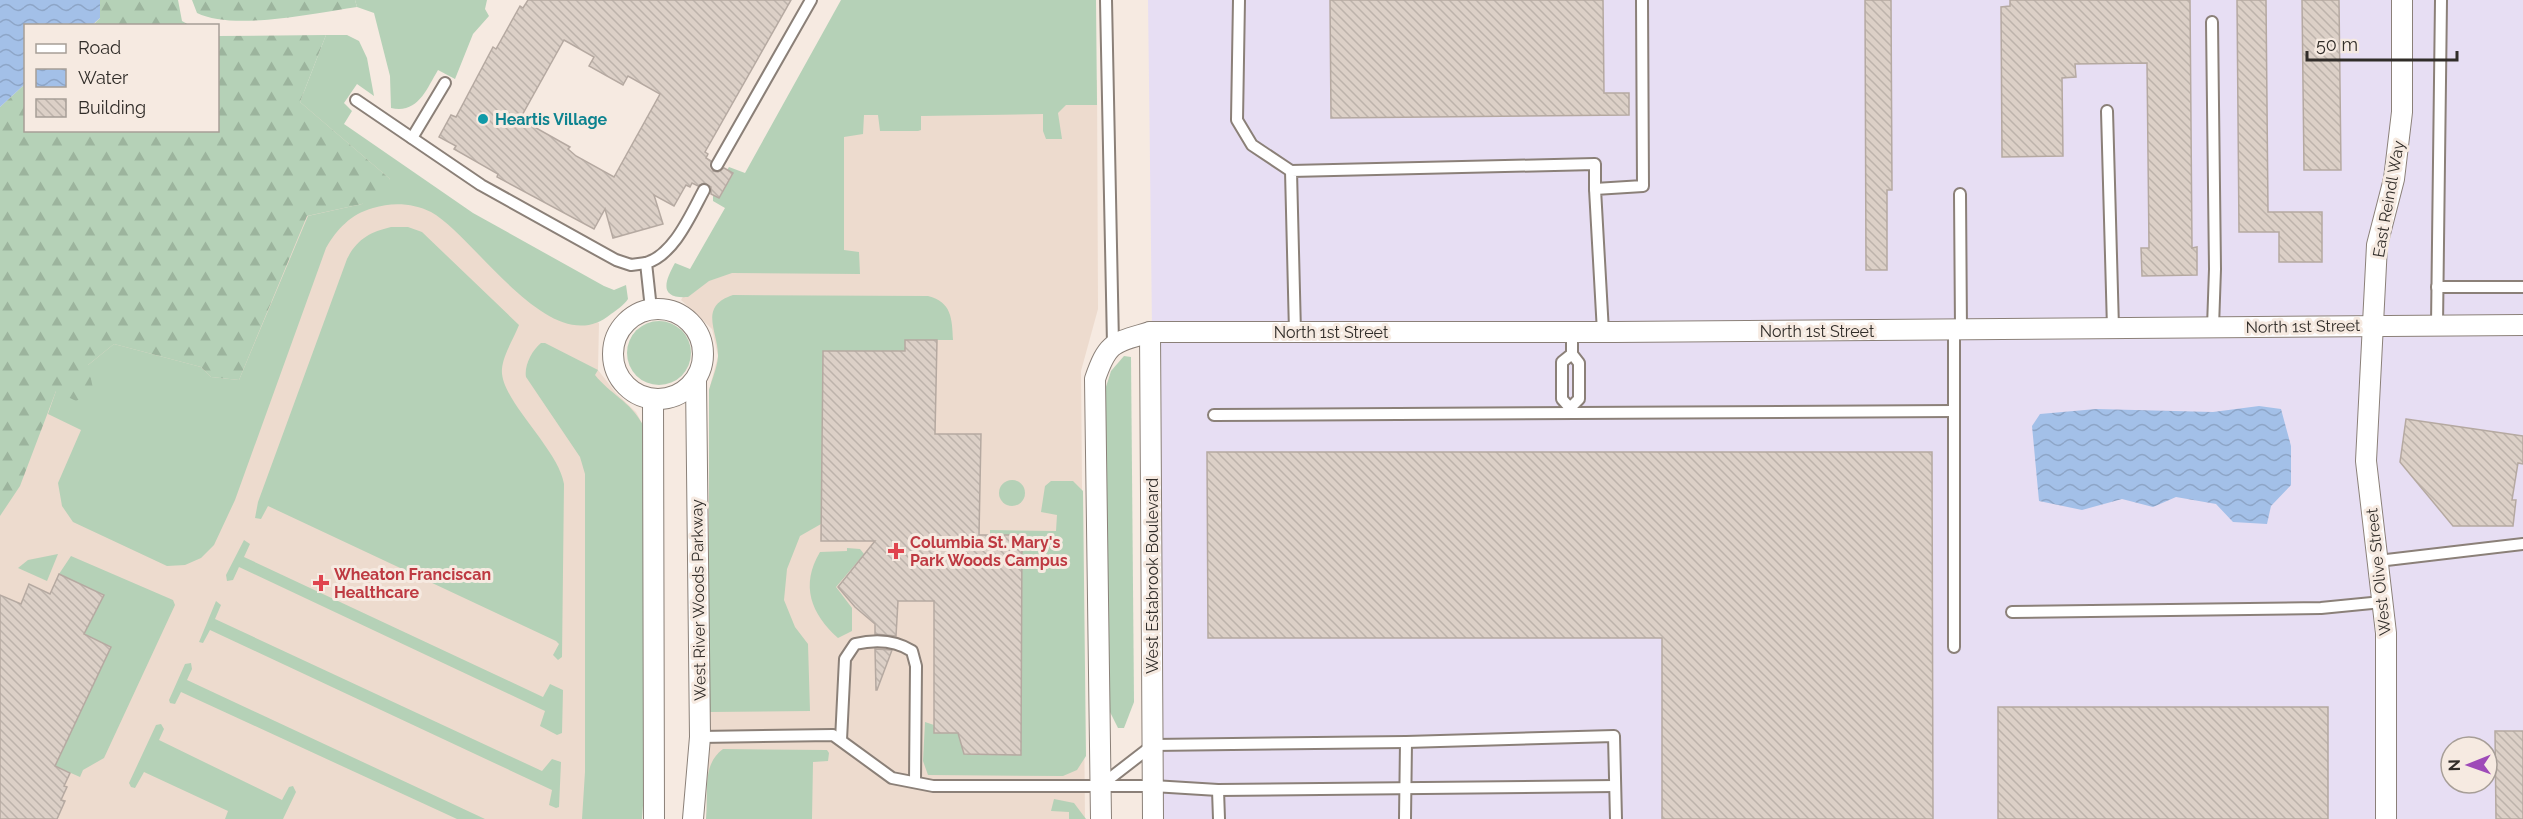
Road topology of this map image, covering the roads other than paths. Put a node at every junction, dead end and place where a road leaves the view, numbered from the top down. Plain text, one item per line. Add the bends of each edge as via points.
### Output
1 (811, 0) edge
2 (1106, 0) edge
3 (1239, 0) edge
4 (1642, 0) edge
5 (2402, 0) edge
6 (2441, 0) edge
7 (2212, 22) dead end
8 (445, 83) dead end
9 (356, 100) dead end
10 (2107, 111) dead end
11 (412, 138) junction
12 (717, 165) dead end
13 (1291, 171) junction
14 (1595, 189) junction
15 (704, 190) dead end
16 (1960, 194) dead end
17 (646, 263) junction
18 (2437, 287) junction
19 (2523, 287) edge
20 (651, 309) junction
21 (2437, 325) junction
22 (2523, 325) edge
23 (2375, 326) junction
24 (2213, 327) junction
25 (2113, 328) junction
26 (1958, 330) junction
27 (1150, 332) junction
28 (1295, 332) junction
29 (1572, 332) junction
30 (1603, 332) junction
31 (1113, 344) junction
32 (1572, 354) junction
33 (696, 380) junction
34 (654, 399) junction
35 (1570, 411) junction
36 (1954, 411) junction
37 (1214, 415) dead end
38 (2523, 544) edge
39 (2378, 561) junction
40 (2382, 602) junction
41 (2012, 612) dead end
42 (1954, 647) dead end
43 (700, 737) junction
44 (841, 740) junction
45 (1406, 742) junction
46 (1153, 745) junction
47 (915, 783) junction
48 (1100, 786) junction
49 (1153, 786) junction
50 (1615, 786) junction
51 (1405, 788) junction
52 (1218, 790) junction
53 (654, 819) edge
54 (693, 819) edge
55 (1101, 819) edge
56 (1153, 819) edge
57 (1219, 819) edge
58 (1405, 819) edge
59 (1616, 819) edge
60 (2386, 819) edge

1 - 12 lane
2 - 31 lane
3 - 13 lane via 1238,120 1252,146
4 - 14 lane via 1643,186
5 - 23 street, East Reindl Way via 2402,112 2394,179 2377,244
6 - 18 lane
7 - 24 lane
8 - 11 lane
9 - 11 lane
10 - 25 lane
11 - 17 lane via 481,185 616,260 632,265
13 - 14 lane via 1595,164
13 - 28 lane
14 - 30 lane
15 - 17 lane via 666,252
16 - 26 lane
17 - 20 lane
18 - 19 lane
18 - 21 lane
20 - 33 street, West River Woods Parkway via 678,313 698,332 703,359
20 - 34 street via 626,321 614,344 613,359 626,386
21 - 22 street, North 1st Street
21 - 23 street, North 1st Street
23 - 24 street, North 1st Street
23 - 39 street, West Olive Street via 2366,461
24 - 25 street, North 1st Street
25 - 26 street, North 1st Street
26 - 30 street, North 1st Street
26 - 36 lane
27 - 28 street, North 1st Street
27 - 31 street, North 1st Street
27 - 46 street, West Estabrook Boulevard
28 - 29 street, North 1st Street
29 - 30 street, North 1st Street
29 - 32 lane
31 - 48 street via 1102,358 1095,379
32 - 35 lane via 1579,363 1579,399
32 - 35 lane via 1562,362 1562,399
33 - 34 street via 680,393
33 - 43 street, West River Woods Parkway
34 - 53 street
35 - 36 lane
35 - 37 lane
36 - 42 lane
38 - 39 lane
39 - 40 street, West Olive Street
40 - 41 lane via 2321,608
40 - 60 street, West Olive Street via 2386,633
43 - 44 lane via 833,735
43 - 54 street, West River Woods Parkway
44 - 47 lane via 891,778
44 - 47 lane via 845,659 855,644 872,640 901,644 912,651 916,666
45 - 46 lane
45 - 50 lane via 1614,736
45 - 51 lane
46 - 48 lane
46 - 49 street, West Estabrook Boulevard
47 - 48 lane
48 - 49 lane
48 - 55 street
49 - 52 lane
49 - 56 street, West Estabrook Boulevard
50 - 51 lane
50 - 59 lane
51 - 52 lane
51 - 58 lane
52 - 57 lane

